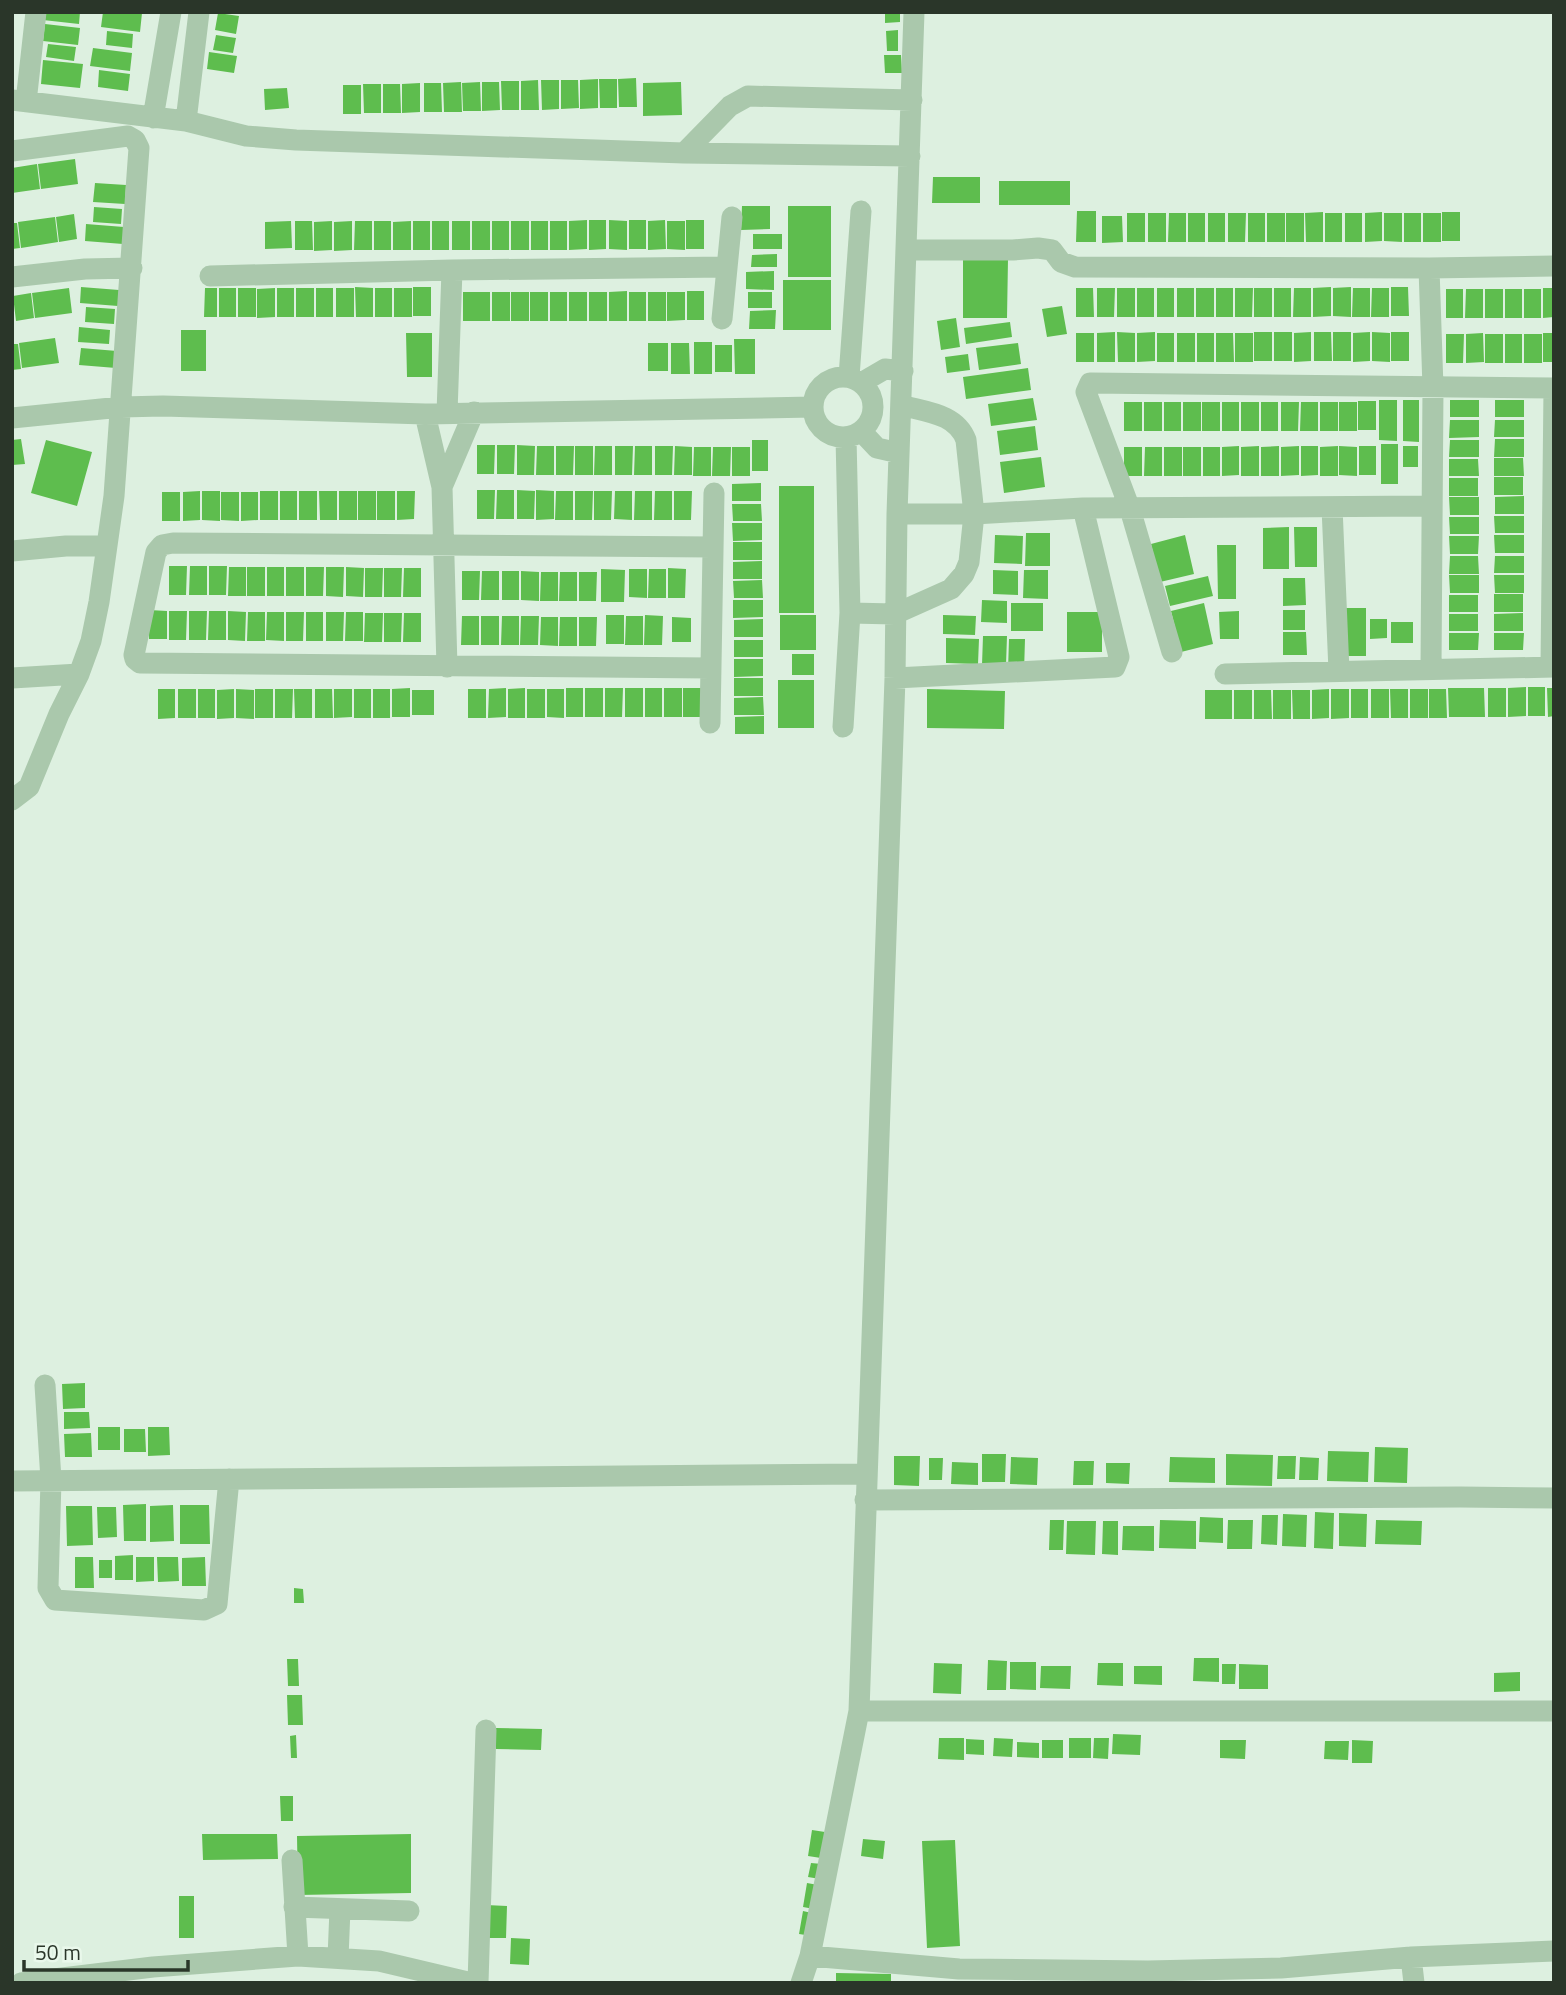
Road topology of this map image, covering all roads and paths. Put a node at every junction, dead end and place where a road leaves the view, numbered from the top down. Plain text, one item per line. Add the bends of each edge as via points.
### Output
1 (36, 12) edge
2 (171, 12) edge
3 (199, 12) edge
4 (914, 12) edge
5 (912, 100) junction
6 (19, 101) edge
7 (153, 118) junction
8 (186, 121) junction
9 (12, 151) edge
10 (684, 153) junction
11 (910, 156) junction
12 (861, 211) dead end
13 (732, 217) dead end
14 (907, 250) junction
15 (726, 267) junction
16 (1554, 267) edge
17 (132, 268) junction
18 (1429, 268) junction
19 (452, 270) junction
20 (12, 276) edge
21 (209, 276) dead end
22 (722, 319) dead end
23 (903, 371) junction
24 (855, 380) junction
25 (1433, 388) junction
26 (1554, 388) edge
27 (901, 405) junction
28 (130, 407) junction
29 (813, 407) junction
30 (474, 412) junction
31 (425, 414) junction
32 (447, 414) junction
33 (12, 418) edge
34 (853, 434) junction
35 (899, 453) junction
36 (442, 487) junction
37 (714, 494) dead end
38 (1432, 506) junction
39 (1332, 507) junction
40 (1087, 509) junction
41 (1123, 509) junction
42 (897, 514) junction
43 (974, 514) junction
44 (106, 546) junction
45 (443, 546) junction
46 (713, 547) junction
47 (12, 551) edge
48 (850, 613) junction
49 (895, 614) junction
50 (1172, 652) dead end
51 (447, 667) junction
52 (1552, 667) edge
53 (711, 668) junction
54 (1431, 668) junction
55 (1339, 671) junction
56 (79, 674) junction
57 (1225, 674) dead end
58 (12, 678) edge
59 (895, 678) junction
60 (710, 723) dead end
61 (843, 727) dead end
62 (12, 800) edge
63 (45, 1385) dead end
64 (866, 1474) junction
65 (229, 1479) junction
66 (45, 1480) junction
67 (13, 1481) edge
68 (1554, 1499) edge
69 (865, 1500) junction
70 (1554, 1711) edge
71 (859, 1712) junction
72 (486, 1730) dead end
73 (292, 1860) dead end
74 (294, 1907) junction
75 (340, 1909) junction
76 (409, 1911) dead end
77 (1554, 1951) edge
78 (298, 1956) junction
79 (810, 1956) junction
80 (1411, 1957) junction
81 (338, 1958) junction
82 (210, 1973) edge
83 (21, 1983) edge
84 (472, 1983) edge
85 (478, 1983) edge
86 (801, 1983) edge
87 (1414, 1983) edge

1 - 6 street
2 - 7 street
3 - 8 street
4 - 5 street
5 - 10 street via 748,96 730,106
5 - 11 street
6 - 7 street
7 - 8 street
8 - 10 street via 246,135 296,140
9 - 17 street via 128,136 135,139 139,148
10 - 11 street
11 - 14 street
12 - 24 street
13 - 15 street
14 - 18 street via 1038,248 1052,250 1061,262 1075,267
14 - 23 street
15 - 19 street
15 - 22 street
16 - 18 street
17 - 20 street
17 - 28 street
18 - 25 street
19 - 21 street
19 - 32 street
23 - 24 street via 885,369
23 - 27 street
24 - 29 street via 838,377 820,387
24 - 34 street via 870,393 873,407 870,420
25 - 26 street
25 - 38 street
25 - 41 street via 1093,382 1086,392
26 - 52 street
27 - 35 street
27 - 43 street via 947,417 963,432
28 - 31 street
28 - 33 street
28 - 44 street
29 - 30 street
29 - 34 street via 822,429 833,435
30 - 32 street
30 - 36 street
31 - 32 street
31 - 36 street
34 - 35 street via 877,448
34 - 48 street
35 - 42 street
36 - 45 street
37 - 46 street
38 - 39 street
38 - 54 street
39 - 41 street
39 - 55 street
40 - 41 street
40 - 43 street
40 - 59 street via 1119,657 1115,667
41 - 50 street
42 - 43 street
42 - 49 street
43 - 49 street via 969,562 958,582
44 - 47 street
44 - 56 street via 94,628
45 - 46 street
45 - 51 street
45 - 51 street via 162,545 156,552 134,655 140,663
46 - 53 street
48 - 49 street
48 - 61 street
49 - 59 street
51 - 53 street
52 - 54 street
53 - 60 street
54 - 55 street
55 - 57 street
56 - 58 street
56 - 62 street via 29,787
59 - 64 street
63 - 66 street
64 - 65 street
64 - 69 street
65 - 66 street
65 - 66 street via 219,1597 217,1604 204,1610 55,1600 48,1588
66 - 67 street
68 - 69 street
69 - 71 street
70 - 71 street
71 - 79 street
72 - 85 street
73 - 74 street
74 - 75 street
74 - 78 street
75 - 76 street
75 - 81 street
77 - 80 street
78 - 81 street
78 - 82 street
79 - 80 street via 959,1969 1148,1971 1281,1968
79 - 86 street
80 - 87 street
81 - 84 street via 379,1961
82 - 83 street

